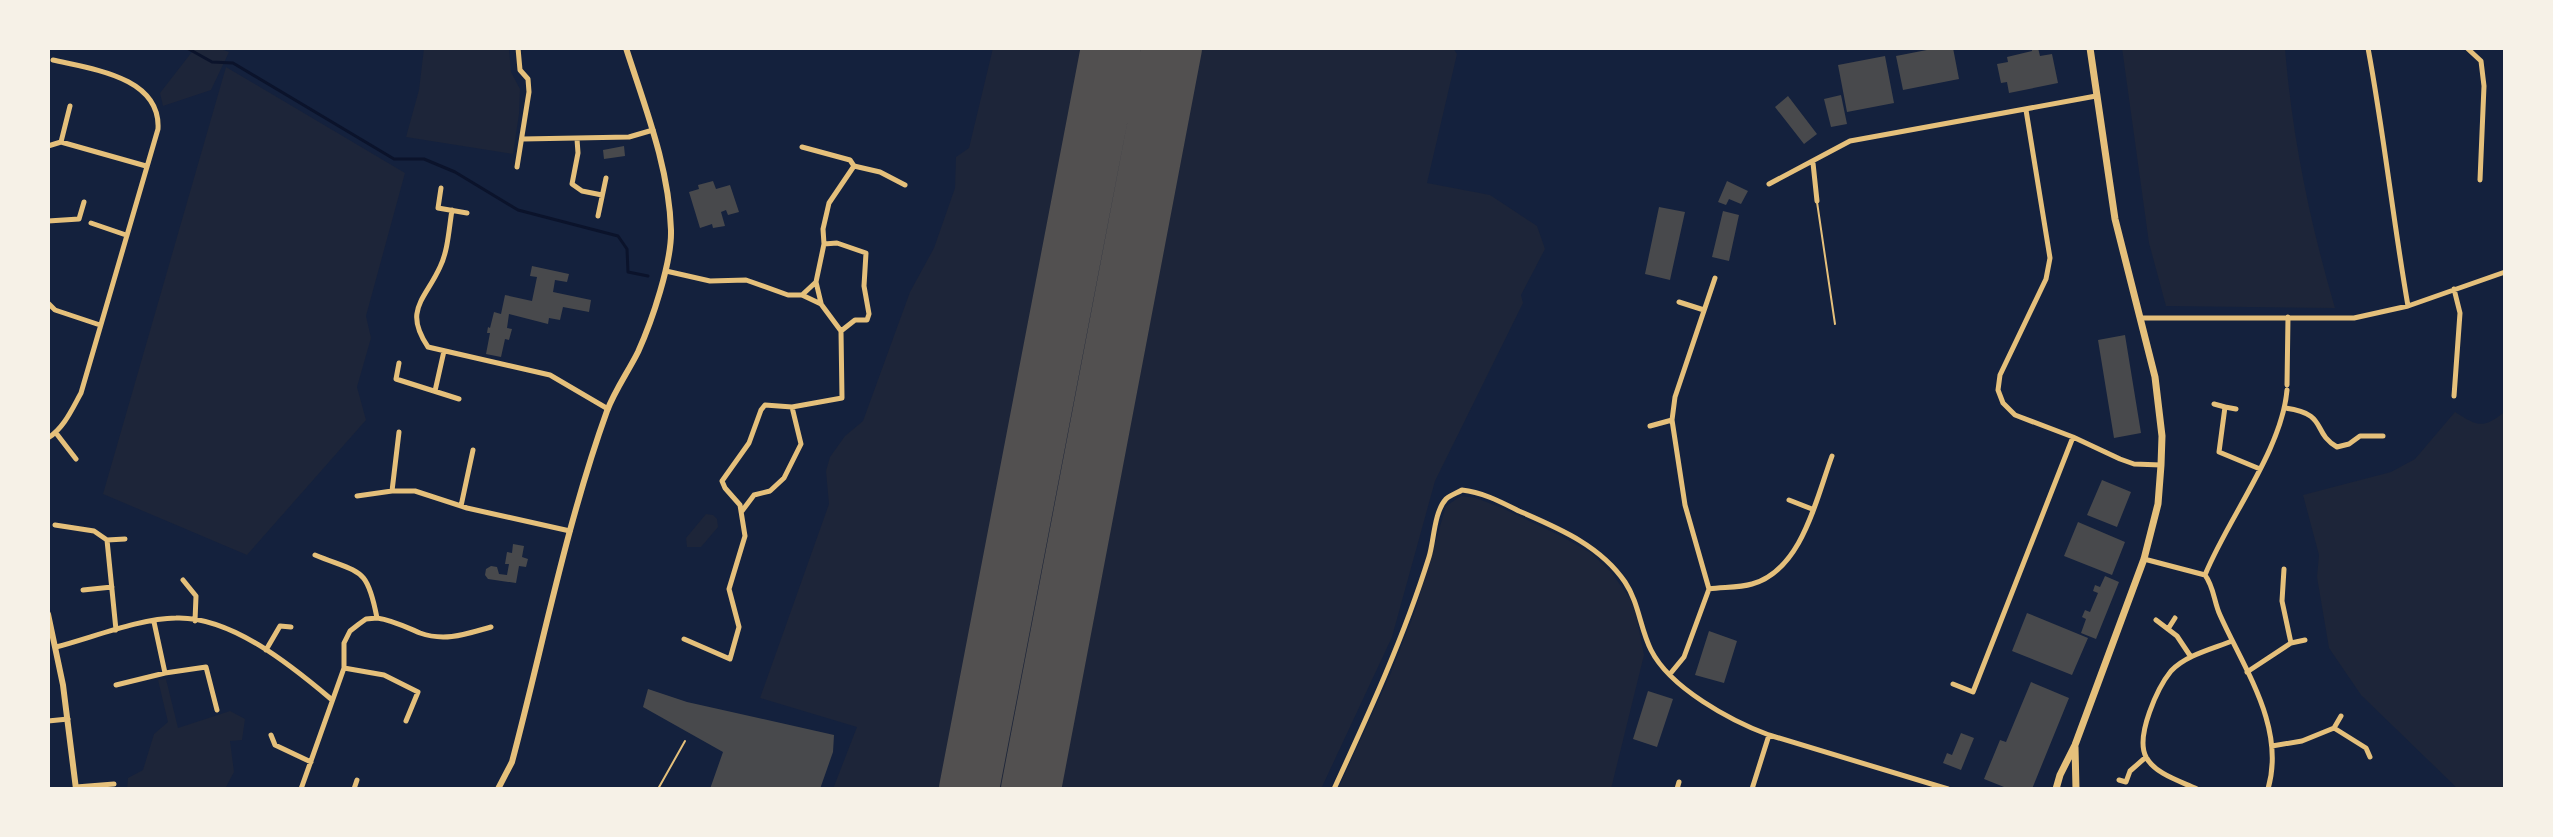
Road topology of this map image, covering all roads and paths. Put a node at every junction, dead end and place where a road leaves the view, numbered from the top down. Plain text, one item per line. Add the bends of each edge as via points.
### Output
1 (518, 48) edge
2 (626, 48) edge
3 (2090, 48) edge
4 (2368, 48) edge
5 (2467, 48) edge
6 (53, 60) dead end
7 (2096, 96) junction
8 (70, 106) dead end
9 (2026, 110) junction
10 (653, 130) junction
11 (523, 139) junction
12 (577, 139) junction
13 (61, 142) junction
14 (48, 146) edge
15 (802, 147) dead end
16 (1813, 163) junction
17 (146, 166) junction
18 (854, 166) junction
19 (517, 167) dead end
20 (606, 178) dead end
21 (2480, 180) dead end
22 (1769, 184) dead end
23 (905, 185) dead end
24 (441, 188) dead end
25 (602, 195) junction
26 (1817, 201) joint
27 (84, 202) dead end
28 (452, 210) junction
29 (467, 213) dead end
30 (598, 216) dead end
31 (48, 221) edge
32 (85, 221) junction
33 (126, 235) junction
34 (824, 244) junction
35 (666, 271) junction
36 (2505, 272) edge
37 (1715, 278) dead end
38 (816, 282) junction
39 (2454, 289) junction
40 (802, 295) junction
41 (1679, 302) dead end
42 (48, 303) edge
43 (821, 304) junction
44 (2408, 306) junction
45 (1704, 310) junction
46 (2288, 317) junction
47 (2141, 318) junction
48 (1835, 324) dead end
49 (100, 325) junction
50 (841, 331) junction
51 (444, 351) junction
52 (399, 363) dead end
53 (435, 391) junction
54 (2454, 396) dead end
55 (459, 399) dead end
56 (2214, 404) dead end
57 (792, 407) junction
58 (2225, 407) junction
59 (2285, 408) junction
60 (608, 409) junction
61 (2236, 409) dead end
62 (1672, 420) junction
63 (1650, 426) dead end
64 (399, 432) dead end
65 (56, 433) junction
66 (2383, 436) dead end
67 (2073, 437) junction
68 (48, 438) edge
69 (473, 450) dead end
70 (1832, 456) dead end
71 (76, 459) dead end
72 (2161, 465) junction
73 (2260, 469) junction
74 (392, 491) junction
75 (357, 496) dead end
76 (1789, 500) dead end
77 (461, 506) junction
78 (1812, 509) junction
79 (742, 511) junction
80 (55, 525) dead end
81 (570, 531) junction
82 (125, 539) dead end
83 (107, 540) junction
84 (315, 555) dead end
85 (2144, 559) junction
86 (2284, 569) dead end
87 (2205, 575) junction
88 (183, 580) dead end
89 (112, 587) junction
90 (1709, 589) junction
91 (83, 590) dead end
92 (48, 614) edge
93 (377, 618) junction
94 (2175, 618) dead end
95 (2156, 620) dead end
96 (195, 621) junction
97 (154, 622) junction
98 (291, 627) dead end
99 (491, 627) dead end
100 (2168, 629) junction
101 (116, 630) junction
102 (684, 639) dead end
103 (2305, 640) dead end
104 (2232, 641) junction
105 (2291, 643) junction
106 (56, 647) junction
107 (266, 650) junction
108 (2191, 657) junction
109 (344, 668) junction
110 (2247, 672) junction
111 (165, 673) junction
112 (1670, 674) junction
113 (1953, 684) dead end
114 (116, 685) dead end
115 (331, 699) junction
116 (217, 710) dead end
117 (2341, 716) dead end
118 (68, 719) junction
119 (48, 721) edge
120 (406, 721) dead end
121 (2334, 728) junction
122 (271, 735) dead end
123 (1769, 735) junction
124 (685, 741) dead end
125 (2075, 745) junction
126 (2272, 746) junction
127 (2146, 757) junction
128 (2370, 757) dead end
129 (311, 762) junction
130 (2074, 775) junction
131 (357, 780) dead end
132 (114, 784) dead end
133 (2124, 784) edge
134 (76, 788) edge
135 (301, 789) edge
136 (354, 789) edge
137 (498, 789) edge
138 (658, 789) edge
139 (1334, 789) edge
140 (1752, 789) edge
141 (1947, 789) edge
142 (2056, 789) edge
143 (2069, 789) edge
144 (2076, 789) edge
145 (2197, 789) edge
146 (2268, 789) edge

1 - 11 street via 529,92
2 - 10 street
3 - 7 main road
4 - 44 street
5 - 21 street via 2481,61 2484,86
6 - 17 street via 100,72 146,93 159,117
7 - 9 street
7 - 47 main road via 2115,219
8 - 13 street
9 - 16 street via 1850,141
9 - 67 street via 2050,258 1998,390 2015,415
10 - 12 street via 629,137
10 - 35 street via 672,232
11 - 12 street
11 - 19 street
12 - 25 street via 572,184
13 - 14 street
13 - 17 street
15 - 18 street via 850,160
16 - 22 street
16 - 26 street
17 - 33 street
18 - 23 street
18 - 34 street via 829,203
20 - 25 street
24 - 28 street via 438,208
25 - 30 street
26 - 48 lane
27 - 32 street
28 - 29 street
28 - 51 street via 441,266 419,298 417,330 428,347
31 - 32 street
32 - 33 street
33 - 49 street
34 - 38 street
34 - 50 street via 866,253 869,314 867,320 855,320
35 - 40 street via 710,281 746,280
35 - 60 street via 639,349
36 - 39 street
37 - 45 street
38 - 40 street
38 - 43 street
39 - 44 street
39 - 54 street via 2460,313
40 - 43 street
41 - 45 street
42 - 49 street
43 - 50 street
44 - 46 street via 2354,318
45 - 62 street
46 - 47 street
46 - 59 street
47 - 72 main road via 2160,407
49 - 65 street via 81,393
50 - 57 street via 842,398
51 - 53 street
51 - 60 street via 550,375
52 - 53 street via 396,379
53 - 55 street
56 - 58 street
57 - 79 street via 801,444 784,478 770,491 754,495
57 - 79 street via 765,405 749,443 722,481
58 - 61 street
58 - 73 street via 2219,452
59 - 66 street via 2315,418 2337,447 2360,436
59 - 73 street
60 - 81 street
62 - 63 street
62 - 90 street via 1685,505
64 - 74 street
65 - 68 street
65 - 71 street
67 - 72 street via 2134,464
67 - 113 street via 1973,692
69 - 77 street
70 - 78 street
72 - 85 main road
73 - 87 street
74 - 75 street
74 - 77 street via 415,491
76 - 78 street
77 - 81 street
78 - 90 street via 1798,547 1778,571 1753,584
79 - 102 street via 745,536 729,589 739,627 730,659
80 - 83 street via 94,531
81 - 137 street via 512,762
82 - 83 street
83 - 89 street
84 - 93 street via 364,575
85 - 87 street
85 - 125 main road
86 - 105 street via 2282,601
87 - 104 street
88 - 96 street via 196,596
89 - 91 street
89 - 101 street
90 - 112 street via 1684,657
92 - 106 street
93 - 99 street via 442,637
93 - 109 street via 350,631 344,643
94 - 100 street
95 - 100 street
96 - 97 street via 177,617
96 - 107 street via 220,625
97 - 101 street
97 - 111 street
98 - 107 street via 280,626
100 - 108 street
101 - 106 street
103 - 105 street
104 - 108 street
104 - 110 street
105 - 110 street
106 - 118 street
107 - 115 street
108 - 127 street via 2171,671 2145,722
109 - 115 street
109 - 120 street via 384,675 418,692
110 - 126 street via 2268,717
111 - 114 street
111 - 116 street via 206,667
112 - 123 street via 1713,709
112 - 139 street via 1651,651 1635,599 1606,560 1564,531 1462,490 1441,506 1407,620
115 - 129 street
117 - 121 street
118 - 119 street
118 - 134 street
121 - 126 street
121 - 128 street via 2366,748
122 - 129 street via 275,745
123 - 140 street
123 - 141 street
124 - 138 lane
125 - 130 main road
125 - 142 main road
126 - 146 street
127 - 133 street
127 - 145 street via 2157,770
129 - 135 street
130 - 143 main road
130 - 144 main road
131 - 136 street
132 - 134 street

